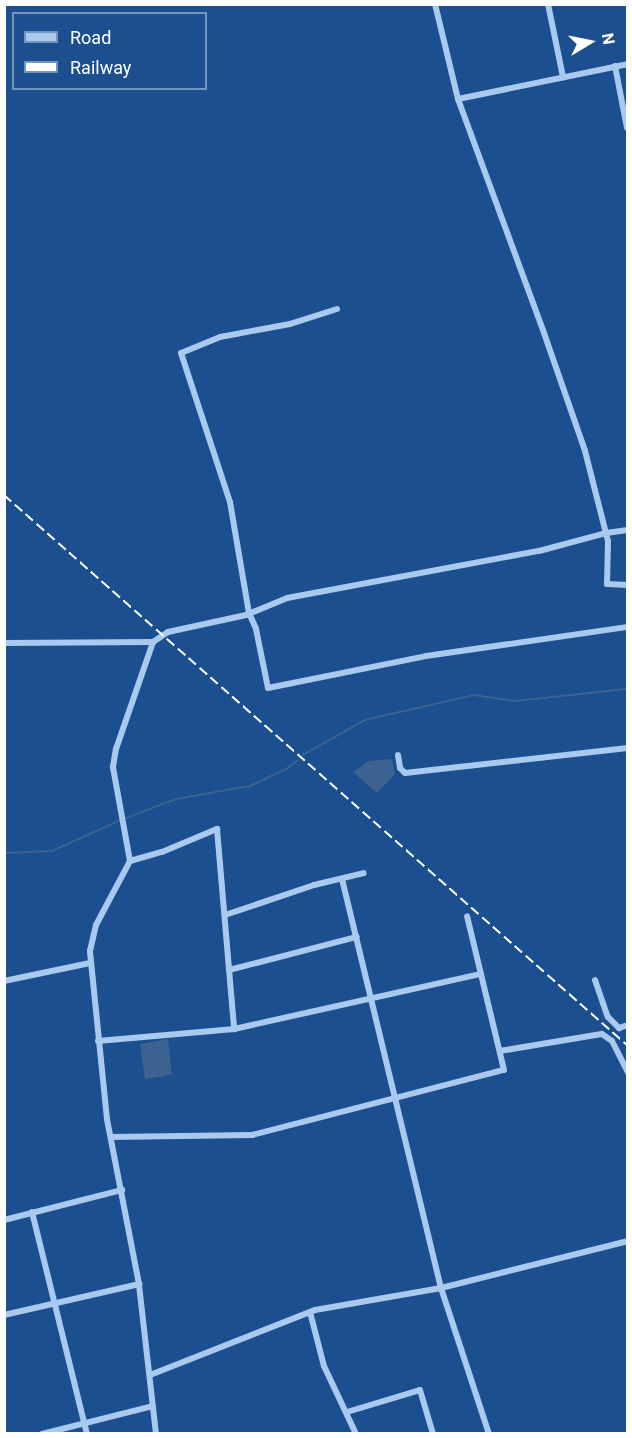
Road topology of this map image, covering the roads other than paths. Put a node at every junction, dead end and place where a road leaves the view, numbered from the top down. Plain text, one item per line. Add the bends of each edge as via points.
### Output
1 (435, 4) edge
2 (548, 4) edge
3 (627, 64) edge
4 (615, 66) junction
5 (563, 77) junction
6 (458, 99) junction
7 (627, 128) edge
8 (337, 309) dead end
9 (627, 530) edge
10 (606, 533) junction
11 (627, 585) edge
12 (249, 613) junction
13 (627, 627) edge
14 (153, 642) junction
15 (4, 643) edge
16 (627, 748) edge
17 (398, 755) dead end
18 (130, 861) junction
19 (364, 873) dead end
20 (342, 879) junction
21 (225, 915) junction
22 (467, 916) dead end
23 (357, 937) junction
24 (90, 963) junction
25 (229, 970) junction
26 (481, 974) junction
27 (595, 980) dead end
28 (4, 981) edge
29 (371, 998) junction
30 (627, 1025) edge
31 (234, 1029) junction
32 (98, 1041) junction
33 (500, 1051) junction
34 (627, 1073) edge
35 (396, 1100) junction
36 (111, 1137) junction
37 (122, 1190) junction
38 (32, 1212) junction
39 (4, 1220) edge
40 (627, 1241) edge
41 (139, 1284) junction
42 (441, 1288) junction
43 (56, 1302) junction
44 (310, 1312) junction
45 (4, 1315) edge
46 (150, 1376) junction
47 (153, 1406) junction
48 (347, 1412) junction
49 (85, 1423) junction
50 (42, 1434) edge
51 (87, 1434) edge
52 (156, 1434) edge
53 (356, 1434) edge
54 (433, 1434) edge
55 (489, 1434) edge

1 - 6 street
2 - 5 street
3 - 4 street
4 - 5 street
4 - 7 street
5 - 6 street
6 - 10 street via 558,369
8 - 12 street via 290,324 207,341 181,354 230,502
9 - 10 street
10 - 11 street via 607,584
10 - 12 street via 551,548 287,598
12 - 13 street via 268,688 426,656
12 - 14 street via 178,628
14 - 15 street
14 - 18 street via 113,767
16 - 17 street via 405,773
18 - 21 street via 217,829
18 - 24 street via 96,925
19 - 20 street
20 - 21 street
20 - 23 street
21 - 25 street
22 - 26 street
23 - 25 street
23 - 29 street
24 - 28 street
24 - 32 street
25 - 31 street
26 - 29 street
26 - 33 street
27 - 30 street via 608,1017 619,1028
29 - 31 street
29 - 35 street
31 - 32 street
32 - 36 street
33 - 34 street via 602,1034 612,1041
33 - 35 street via 504,1070
35 - 36 street via 252,1135
35 - 42 street
36 - 37 street
37 - 38 street
37 - 41 street
38 - 39 street
38 - 43 street
40 - 42 street
41 - 43 street
41 - 46 street
42 - 44 street
42 - 55 street
43 - 45 street
43 - 49 street
44 - 46 street
44 - 48 street via 324,1366
46 - 47 street
47 - 49 street
47 - 52 street
48 - 53 street
48 - 54 street via 420,1390
49 - 50 street
49 - 51 street

